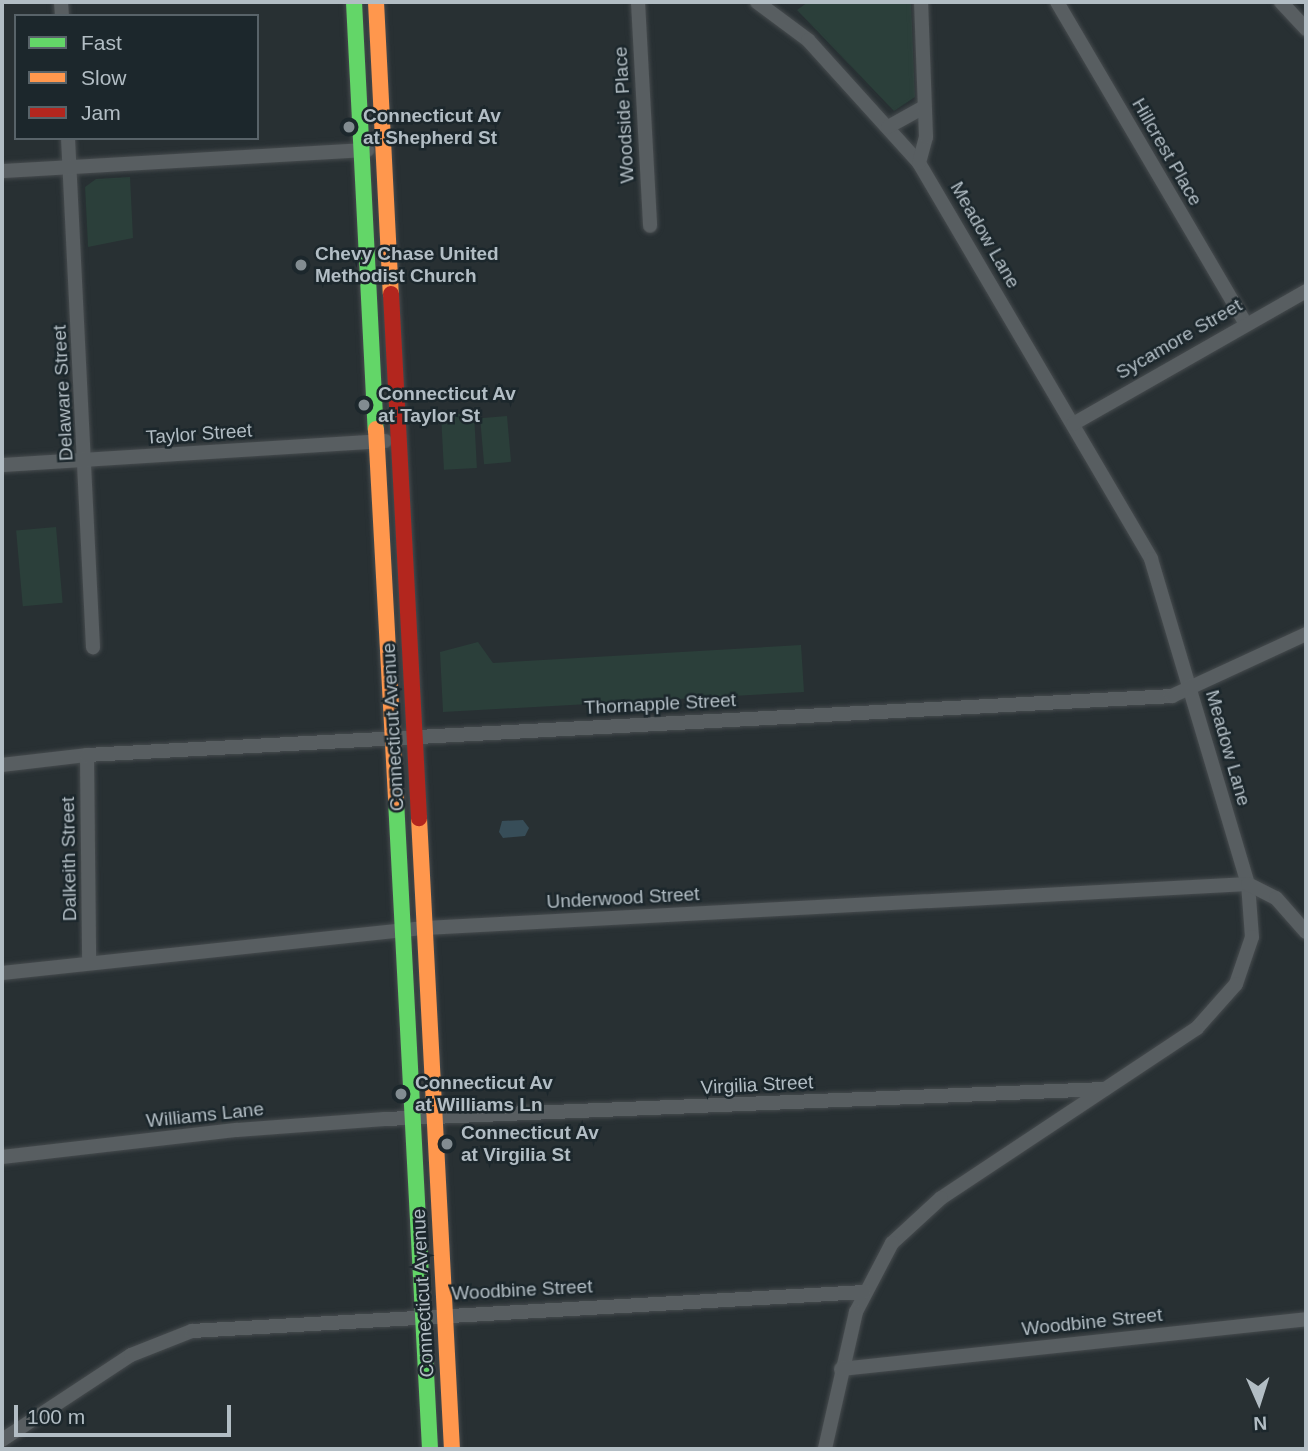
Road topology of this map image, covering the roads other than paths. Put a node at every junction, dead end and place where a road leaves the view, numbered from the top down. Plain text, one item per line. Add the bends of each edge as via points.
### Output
1 (354, 2) edge
2 (376, 2) edge
3 (638, 2) edge
4 (757, 2) edge
5 (921, 2) edge
6 (1057, 2) edge
7 (1281, 2) edge
8 (1306, 29) edge
9 (924, 107) junction
10 (888, 127) junction
11 (68, 140) edge
12 (383, 149) junction
13 (362, 150) junction
14 (919, 163) junction
15 (70, 168) junction
16 (2, 172) edge
17 (650, 226) dead end
18 (1306, 290) edge
19 (1245, 322) junction
20 (1073, 424) junction
21 (399, 440) junction
22 (377, 442) junction
23 (85, 461) junction
24 (2, 465) edge
25 (1306, 634) edge
26 (93, 646) dead end
27 (1191, 688) junction
28 (415, 736) junction
29 (392, 737) junction
30 (87, 755) junction
31 (2, 765) edge
32 (1248, 884) junction
33 (425, 928) junction
34 (402, 930) junction
35 (1306, 932) edge
36 (89, 963) junction
37 (2, 973) edge
38 (1104, 1088) junction
39 (412, 1118) junction
40 (435, 1119) junction
41 (2, 1157) edge
42 (864, 1292) junction
43 (446, 1313) junction
44 (422, 1315) junction
45 (1306, 1319) edge
46 (841, 1369) junction
47 (2, 1440) edge
48 (429, 1449) edge
49 (453, 1449) edge
50 (825, 1449) edge

1 - 13 main road, Connecticut Avenue
2 - 12 main road, Connecticut Avenue
3 - 17 street, Woodside Place
4 - 10 street, Meadow Lane via 808,40
5 - 9 street
6 - 19 street, Hillcrest Place
7 - 8 street
9 - 10 street
9 - 14 street via 926,137
10 - 14 street, Meadow Lane
11 - 15 street, Delaware Street
12 - 13 street
12 - 21 main road, Connecticut Avenue
13 - 15 street
13 - 22 main road, Connecticut Avenue
14 - 20 street, Meadow Lane
15 - 16 street
15 - 23 street, Delaware Street
18 - 19 street, Sycamore Street
19 - 20 street, Sycamore Street
20 - 27 street, Meadow Lane via 1151,559
21 - 22 street, Taylor Street
21 - 28 main road, Connecticut Avenue
22 - 23 street, Taylor Street
22 - 29 main road, Connecticut Avenue
23 - 24 street, Taylor Street
23 - 26 street, Delaware Street
25 - 27 street, Thornapple Street
27 - 28 street, Thornapple Street via 1158,697
27 - 32 street, Meadow Lane
28 - 29 street, Thornapple Street
28 - 33 main road, Connecticut Avenue
29 - 30 street, Thornapple Street
29 - 34 main road, Connecticut Avenue
30 - 31 street, Thornapple Street
30 - 36 street, Dalkeith Street
32 - 33 street, Underwood Street
32 - 35 street via 1276,898
32 - 38 street, Meadow Lane via 1252,937 1236,984 1197,1028
33 - 34 street, Underwood Street
33 - 40 main road, Connecticut Avenue
34 - 36 street, Underwood Street
34 - 39 main road, Connecticut Avenue
36 - 37 street, Underwood Street
38 - 40 street, Virgilia Street
38 - 42 street, Meadow Lane via 922,1211 892,1243
39 - 40 street, Virgilia Street
39 - 41 street, Williams Lane via 237,1130
39 - 44 main road, Connecticut Avenue
40 - 43 main road, Connecticut Avenue
42 - 43 street, Woodbine Street
42 - 46 street, Meadow Lane
43 - 44 street, Woodbine Street
43 - 49 main road, Connecticut Avenue
44 - 47 street, Woodbine Street via 192,1331 131,1355
44 - 48 main road, Connecticut Avenue
45 - 46 street, Woodbine Street
46 - 50 street, Meadow Lane

